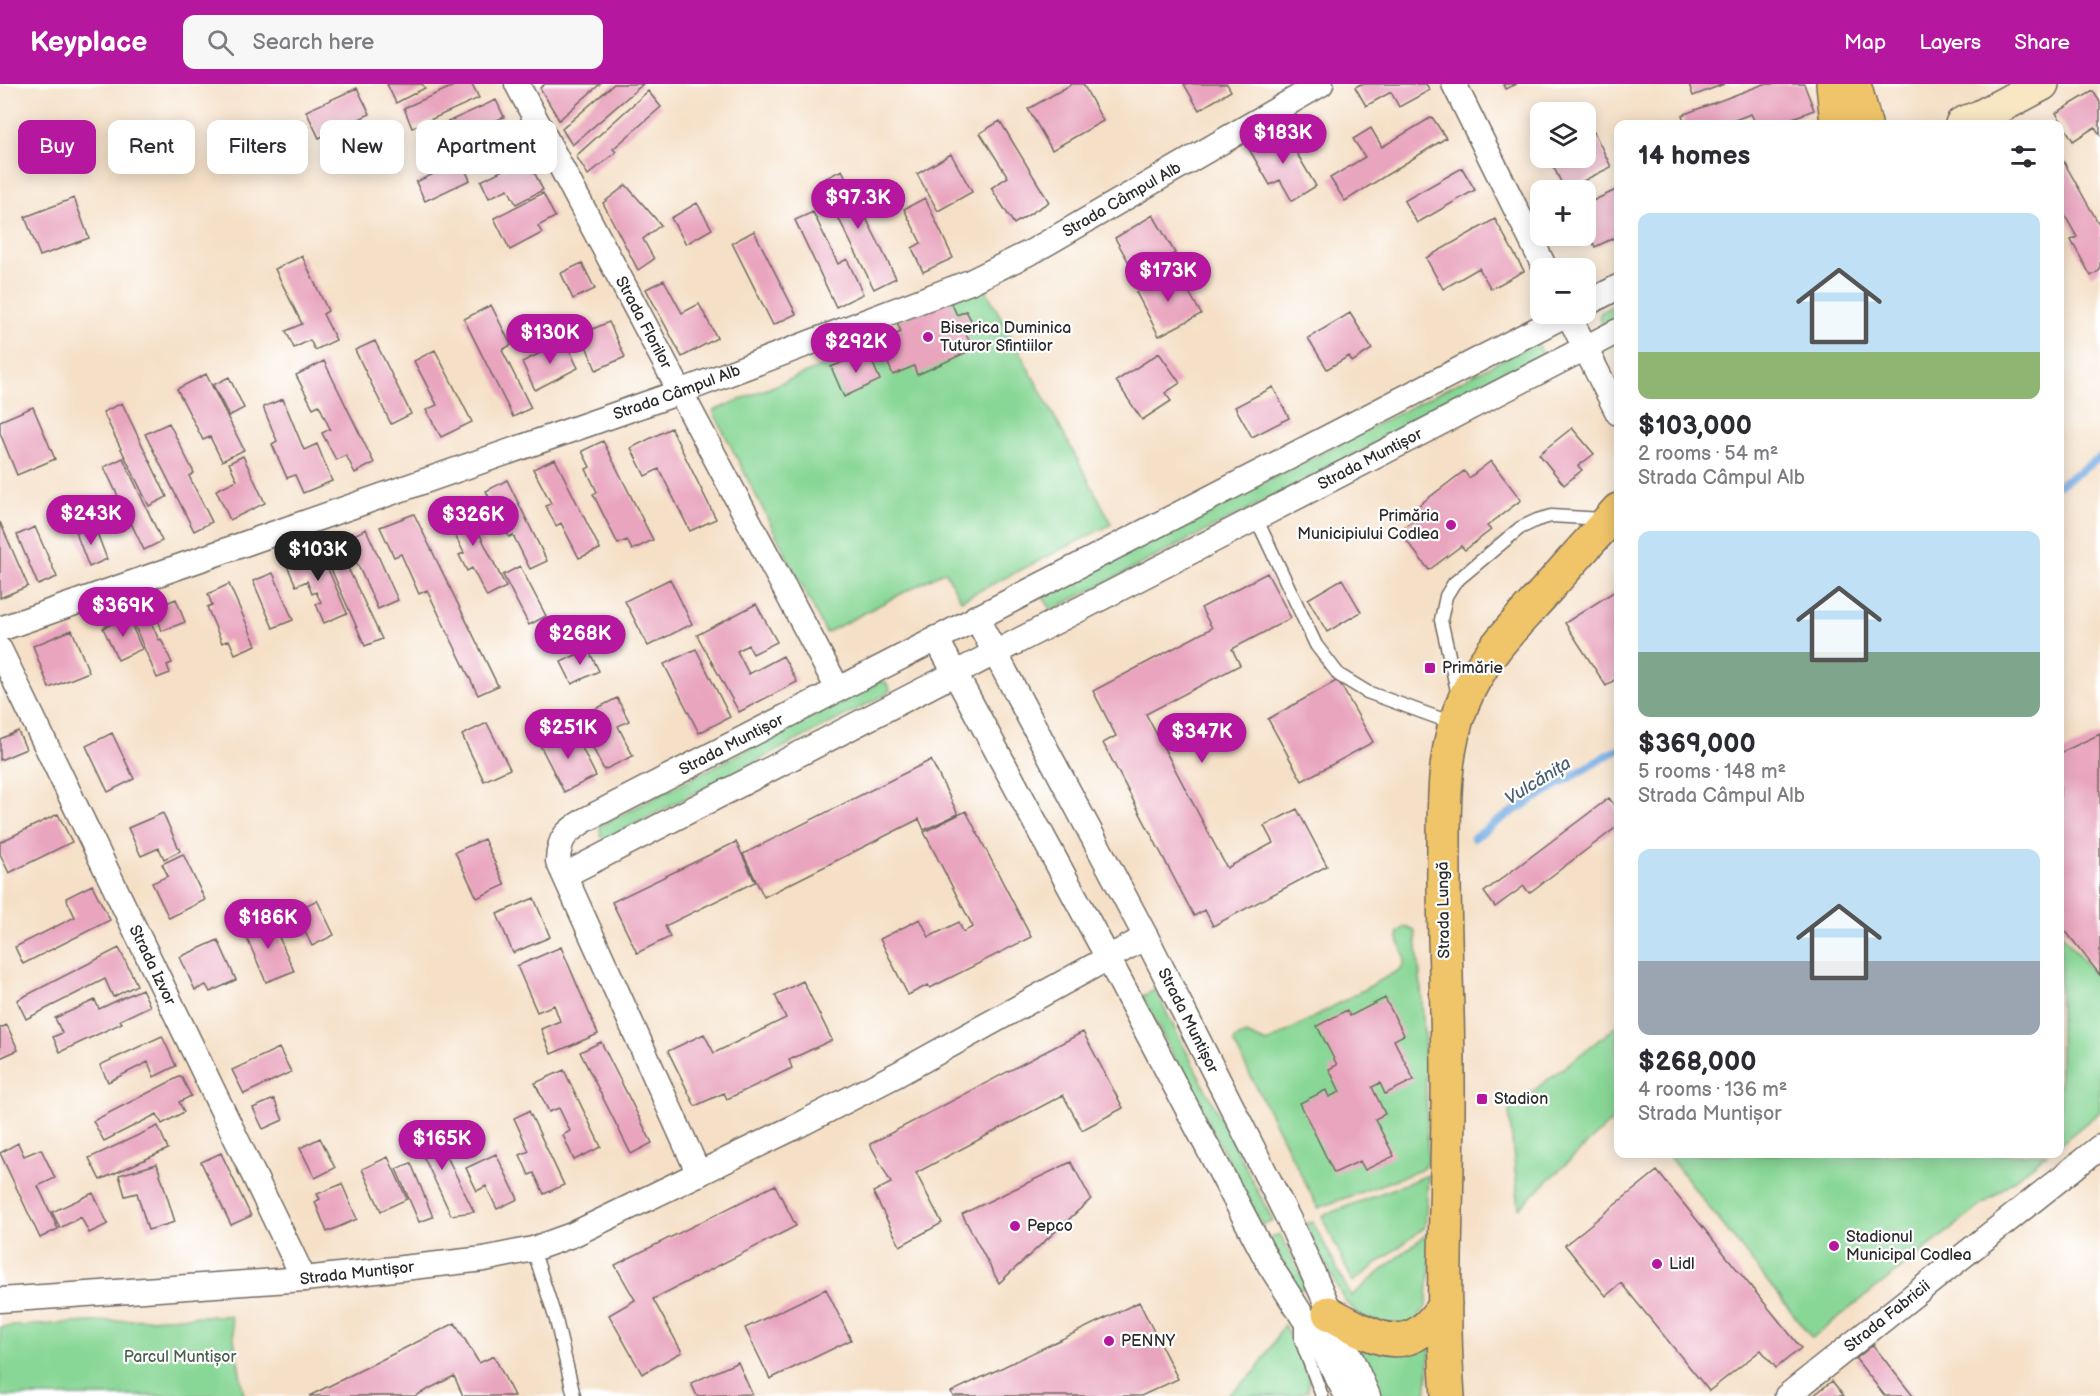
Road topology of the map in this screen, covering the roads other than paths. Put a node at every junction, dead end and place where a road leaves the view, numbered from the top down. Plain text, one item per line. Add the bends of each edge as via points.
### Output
1 (518, 84) edge
2 (1321, 84) edge
3 (1454, 84) edge
4 (1833, 84) edge
5 (1854, 84) edge
6 (2042, 84) edge
7 (1837, 120) edge
8 (1864, 120) edge
9 (1975, 120) edge
10 (1540, 258) edge
11 (1614, 289) edge
12 (1596, 299) edge
13 (1548, 324) edge
14 (1573, 324) edge
15 (1614, 333) edge
16 (1586, 348) junction
17 (680, 392) junction
18 (1614, 405) edge
19 (1614, 515) edge
20 (1256, 518) junction
21 (976, 617) junction
22 (0, 629) edge
23 (936, 638) junction
24 (0, 650) edge
25 (995, 653) junction
26 (955, 674) junction
27 (838, 689) junction
28 (1458, 716) junction
29 (565, 875) junction
30 (1146, 937) junction
31 (1108, 958) junction
32 (2100, 1147) edge
33 (699, 1174) junction
34 (533, 1249) junction
35 (304, 1279) junction
36 (0, 1300) edge
37 (1445, 1304) junction
38 (1315, 1312) junction
39 (1445, 1387) edge
40 (574, 1396) edge
41 (1322, 1396) edge
42 (1347, 1396) edge
43 (1368, 1396) edge
44 (1787, 1396) edge

1 - 17 street, Strada Florilor
2 - 17 street, Strada Câmpul Alb via 1035,250 970,282
3 - 10 street
4 - 7 highway
5 - 8 highway
6 - 9 main road
11 - 12 street
13 - 21 street, Strada Muntișor
14 - 16 street
15 - 16 street, Strada Muntișor
16 - 18 street
16 - 20 street, Strada Muntișor
17 - 22 street, Strada Câmpul Alb
17 - 27 street, Strada Florilor
19 - 28 highway, Strada Lungă via 1493,649 1475,676
19 - 28 lane via 1551,516 1537,520 1520,528 1455,583 1446,597 1441,620
20 - 25 street, Strada Muntișor
20 - 28 lane via 1316,645 1339,675 1367,692
21 - 23 street, Strada Muntișor
21 - 25 street, Strada Muntișor
23 - 26 street, Strada Muntișor
23 - 27 street, Strada Muntișor
24 - 35 street, Strada Izvor
25 - 26 street, Strada Muntișor
25 - 30 street, Strada Muntișor
26 - 29 street, Strada Muntișor
26 - 31 street, Strada Muntișor
27 - 29 street, Strada Muntișor via 573,827 558,847 558,861
28 - 37 highway, Strada Lungă via 1444,818 1449,1116
29 - 33 street, Strada Muntișor
30 - 31 street
30 - 38 street, Strada Muntișor via 1290,1222
31 - 33 street, Strada Muntișor via 898,1074
31 - 38 street, Strada Muntișor via 1269,1264 1286,1292
32 - 44 street, Strada Fabricii
33 - 34 street, Strada Muntișor via 572,1235
34 - 35 street, Strada Muntișor via 484,1259
34 - 40 lane via 556,1320
35 - 36 street, Strada Muntișor
37 - 38 highway via 1434,1321 1406,1340 1373,1336
37 - 39 highway, Strada Lungă
38 - 41 lane via 1301,1340
38 - 42 street, Strada Muntișor via 1319,1342
38 - 43 street, Strada Muntișor

